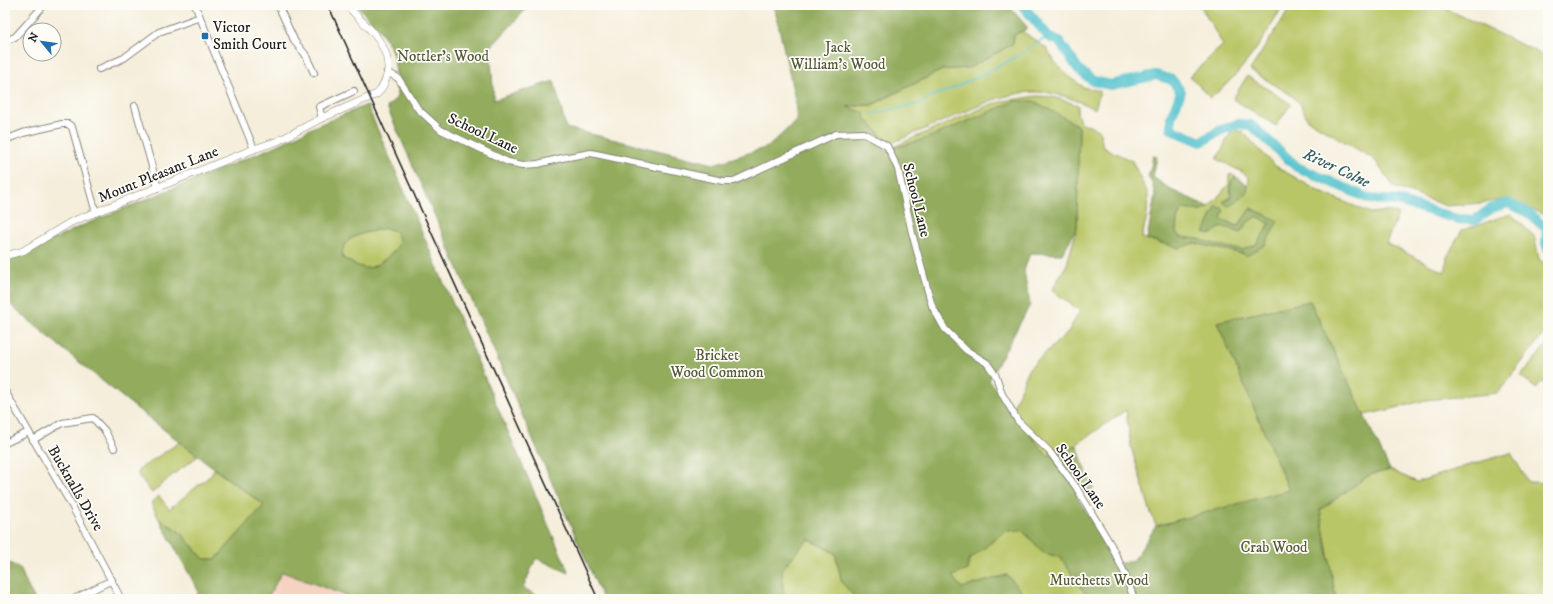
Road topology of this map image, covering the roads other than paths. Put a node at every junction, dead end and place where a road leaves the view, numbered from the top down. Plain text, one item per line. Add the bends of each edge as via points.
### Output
1 (44, 5) edge
2 (195, 5) edge
3 (278, 5) edge
4 (348, 5) edge
5 (200, 17) junction
6 (5, 41) edge
7 (99, 69) dead end
8 (387, 72) junction
9 (314, 73) dead end
10 (354, 91) dead end
11 (135, 106) dead end
12 (322, 118) junction
13 (5, 140) edge
14 (254, 149) junction
15 (158, 188) junction
16 (96, 213) junction
17 (5, 256) edge
18 (5, 392) edge
19 (29, 432) junction
20 (33, 440) junction
21 (5, 443) edge
22 (114, 448) dead end
23 (112, 580) junction
24 (74, 599) edge
25 (121, 599) edge
26 (1134, 599) edge

1 - 6 street via 15,37
2 - 5 street
3 - 9 street via 295,42 305,54
4 - 8 street via 386,52
5 - 7 street via 159,32 124,58
5 - 14 street
8 - 12 street, Mount Pleasant Lane via 383,86 377,94
8 - 26 street, School Lane via 398,78 418,109 441,130 508,162 523,165 591,153 723,181 734,181 836,134 863,133 888,146 898,169 932,306 945,329 966,350 987,363 1018,421 1049,452 1076,487 1111,545
10 - 12 street via 319,106
11 - 15 street
12 - 14 street, Mount Pleasant Lane via 278,141
13 - 16 street via 62,124 72,127
14 - 15 street, Mount Pleasant Lane
15 - 16 street, Mount Pleasant Lane
16 - 17 street, Mount Pleasant Lane via 71,222 23,251
18 - 19 street, Bucknalls Drive
19 - 20 street, Bucknalls Drive
19 - 21 street
20 - 22 street via 62,423 93,418 105,431
20 - 23 street, Bucknalls Drive
23 - 24 street
23 - 25 street, Bucknalls Drive

